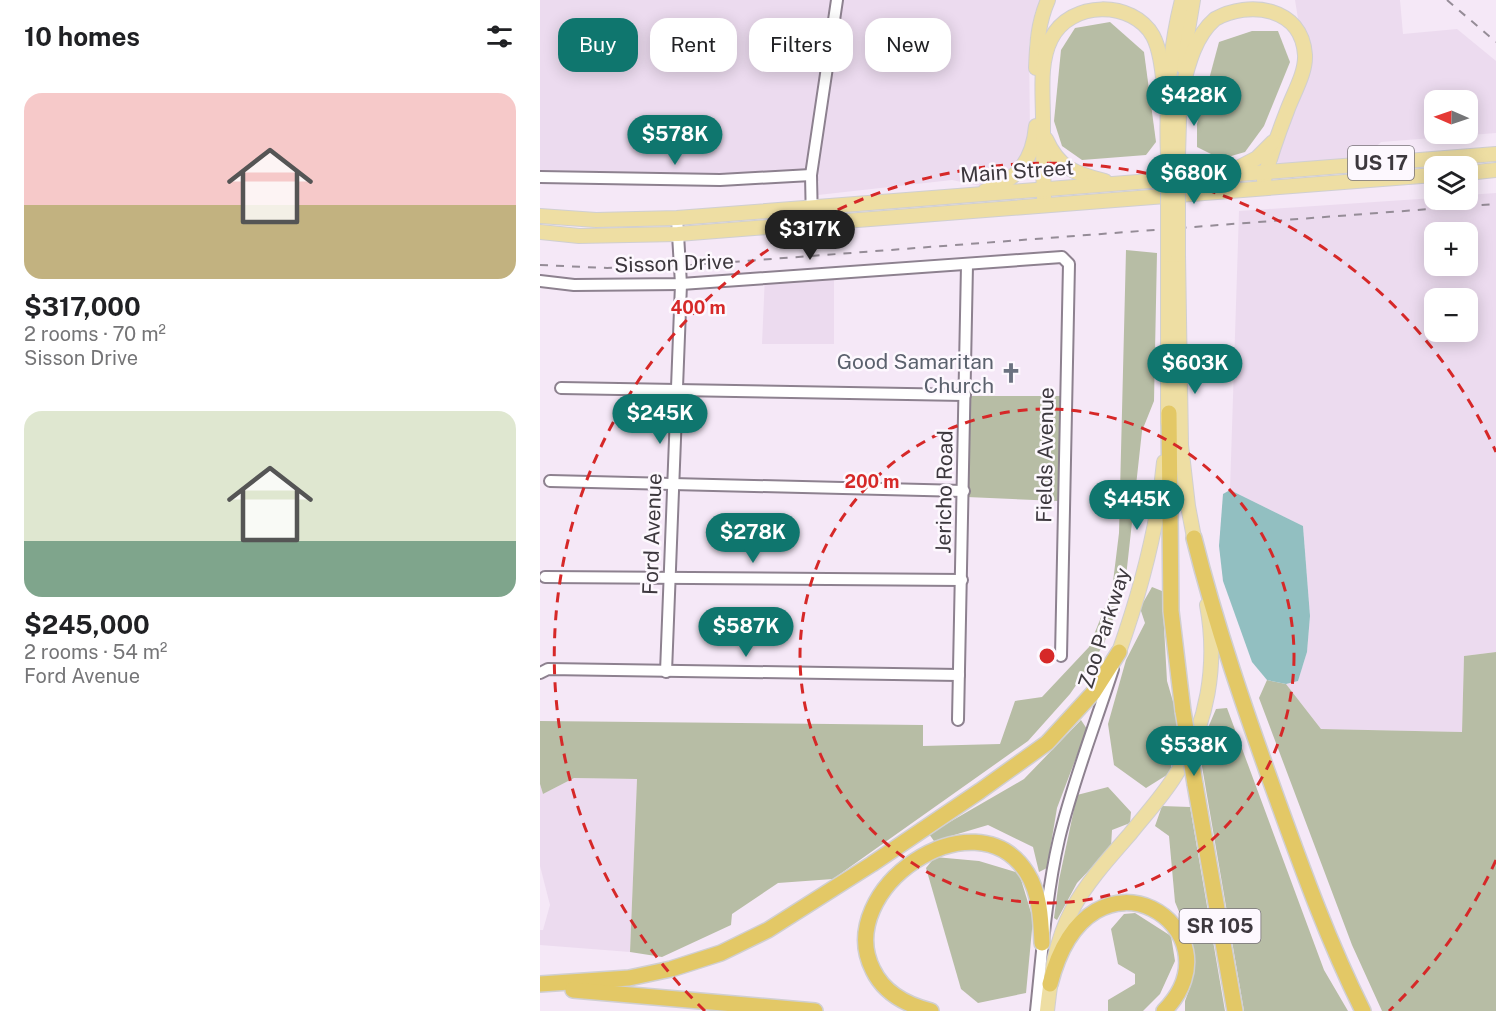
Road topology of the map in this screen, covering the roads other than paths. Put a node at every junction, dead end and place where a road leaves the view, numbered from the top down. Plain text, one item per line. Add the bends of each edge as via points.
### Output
1 (837, 0) edge
2 (1048, 0) edge
3 (1182, 0) edge
4 (1193, 0) edge
5 (1180, 97) junction
6 (1167, 108) junction
7 (1040, 130) junction
8 (1276, 138) junction
9 (1495, 154) edge
10 (1173, 156) junction
11 (1496, 170) edge
12 (1266, 172) junction
13 (1478, 172) edge
14 (811, 175) junction
15 (1223, 176) junction
16 (1424, 176) edge
17 (540, 177) edge
18 (1116, 184) junction
19 (1262, 188) junction
20 (1039, 190) junction
21 (970, 196) junction
22 (1040, 206) junction
23 (812, 208) junction
24 (540, 216) edge
25 (677, 218) junction
26 (812, 224) junction
27 (540, 232) edge
28 (678, 234) junction
29 (1173, 255) junction
30 (1062, 257) joint
31 (968, 265) junction
32 (540, 281) edge
33 (681, 284) junction
34 (561, 388) dead end
35 (676, 390) junction
36 (965, 395) junction
37 (1169, 413) junction
38 (550, 481) dead end
39 (673, 484) junction
40 (964, 491) junction
41 (1194, 538) junction
42 (545, 577) dead end
43 (670, 578) junction
44 (962, 580) junction
45 (1119, 652) junction
46 (1061, 656) dead end
47 (666, 672) junction
48 (540, 673) edge
49 (959, 675) junction
50 (958, 720) dead end
51 (1042, 943) junction
52 (1050, 984) junction
53 (540, 986) edge
54 (1042, 1006) edge
55 (815, 1011) edge
56 (931, 1011) edge
57 (1164, 1011) edge
58 (1235, 1011) edge
59 (1363, 1011) edge

1 - 14 street
2 - 7 main road via 1037,39
3 - 6 main road, Zoo Parkway / SR 105
4 - 5 main road, Zoo Parkway / SR 105
5 - 8 main road via 1196,44 1215,18 1234,7 1273,7 1295,23 1305,57
5 - 10 main road, Zoo Parkway / SR 105
6 - 7 main road via 1153,36 1129,13 1096,8 1068,19 1051,38 1043,66
6 - 10 main road, Zoo Parkway / SR 105
7 - 18 main road via 1052,153 1066,167
7 - 20 main road
7 - 21 main road via 1021,170 994,188
8 - 12 main road
8 - 15 main road via 1257,158
9 - 12 main road, Main Street / US 17
10 - 29 main road, Zoo Parkway / SR 105, bridge
11 - 13 main road
12 - 15 main road, Main Street / US 17
12 - 19 main road
14 - 17 street via 720,180
14 - 23 street
15 - 18 main road, Main Street / US 17
16 - 19 main road, Main Street / US 17
18 - 20 main road, Main Street / US 17
19 - 22 main road, Main Street / US 17
20 - 21 main road, Main Street / US 17
20 - 22 main road
21 - 23 main road, Main Street / US 17
22 - 26 main road, Main Street / US 17
23 - 25 main road, Main Street / US 17
23 - 26 street
24 - 25 main road, Main Street / US 17 via 596,220
25 - 28 street, Ford Avenue
26 - 28 main road, Main Street / US 17
27 - 28 main road, Main Street / US 17 via 579,236
28 - 33 street, Ford Avenue
29 - 37 main road, Zoo Parkway / SR 105
29 - 41 main road, Zoo Parkway / SR 105 via 1181,445
30 - 31 street, Sisson Drive
30 - 46 street, Fields Avenue via 1069,264
31 - 33 street, Sisson Drive
31 - 36 street, Jericho Road
32 - 33 street, Sisson Drive via 574,285
33 - 35 street, Ford Avenue
34 - 35 street
35 - 36 street
35 - 39 street, Ford Avenue
36 - 40 street, Jericho Road
37 - 45 main road, Zoo Parkway via 1150,548
37 - 58 highway, SR 105, bridge via 1171,611 1183,711
38 - 39 street
39 - 40 street
39 - 43 street, Ford Avenue
40 - 44 street, Jericho Road
41 - 52 main road, Zoo Parkway via 1209,615 1211,653 1208,692 1199,729 1170,784 1077,901 1058,942
41 - 59 highway, SR 105 via 1260,752 1307,882
42 - 43 street
43 - 44 street
43 - 47 street, Ford Avenue
44 - 49 street, Jericho Road
45 - 51 street, Zoo Parkway via 1060,838
45 - 53 highway via 1093,693 1047,743 872,864 768,930 721,953 671,969 629,978
47 - 48 street via 548,669
47 - 49 street
49 - 50 street, Jericho Road
51 - 54 street, Zoo Parkway
51 - 56 highway via 1033,884 1009,853 986,842 963,842 914,861 890,883 867,920 866,951 875,974 886,988
52 - 54 main road, Zoo Parkway
52 - 57 highway via 1063,947 1083,919 1104,906 1136,903 1167,918 1185,949 1182,989
53 - 55 highway

